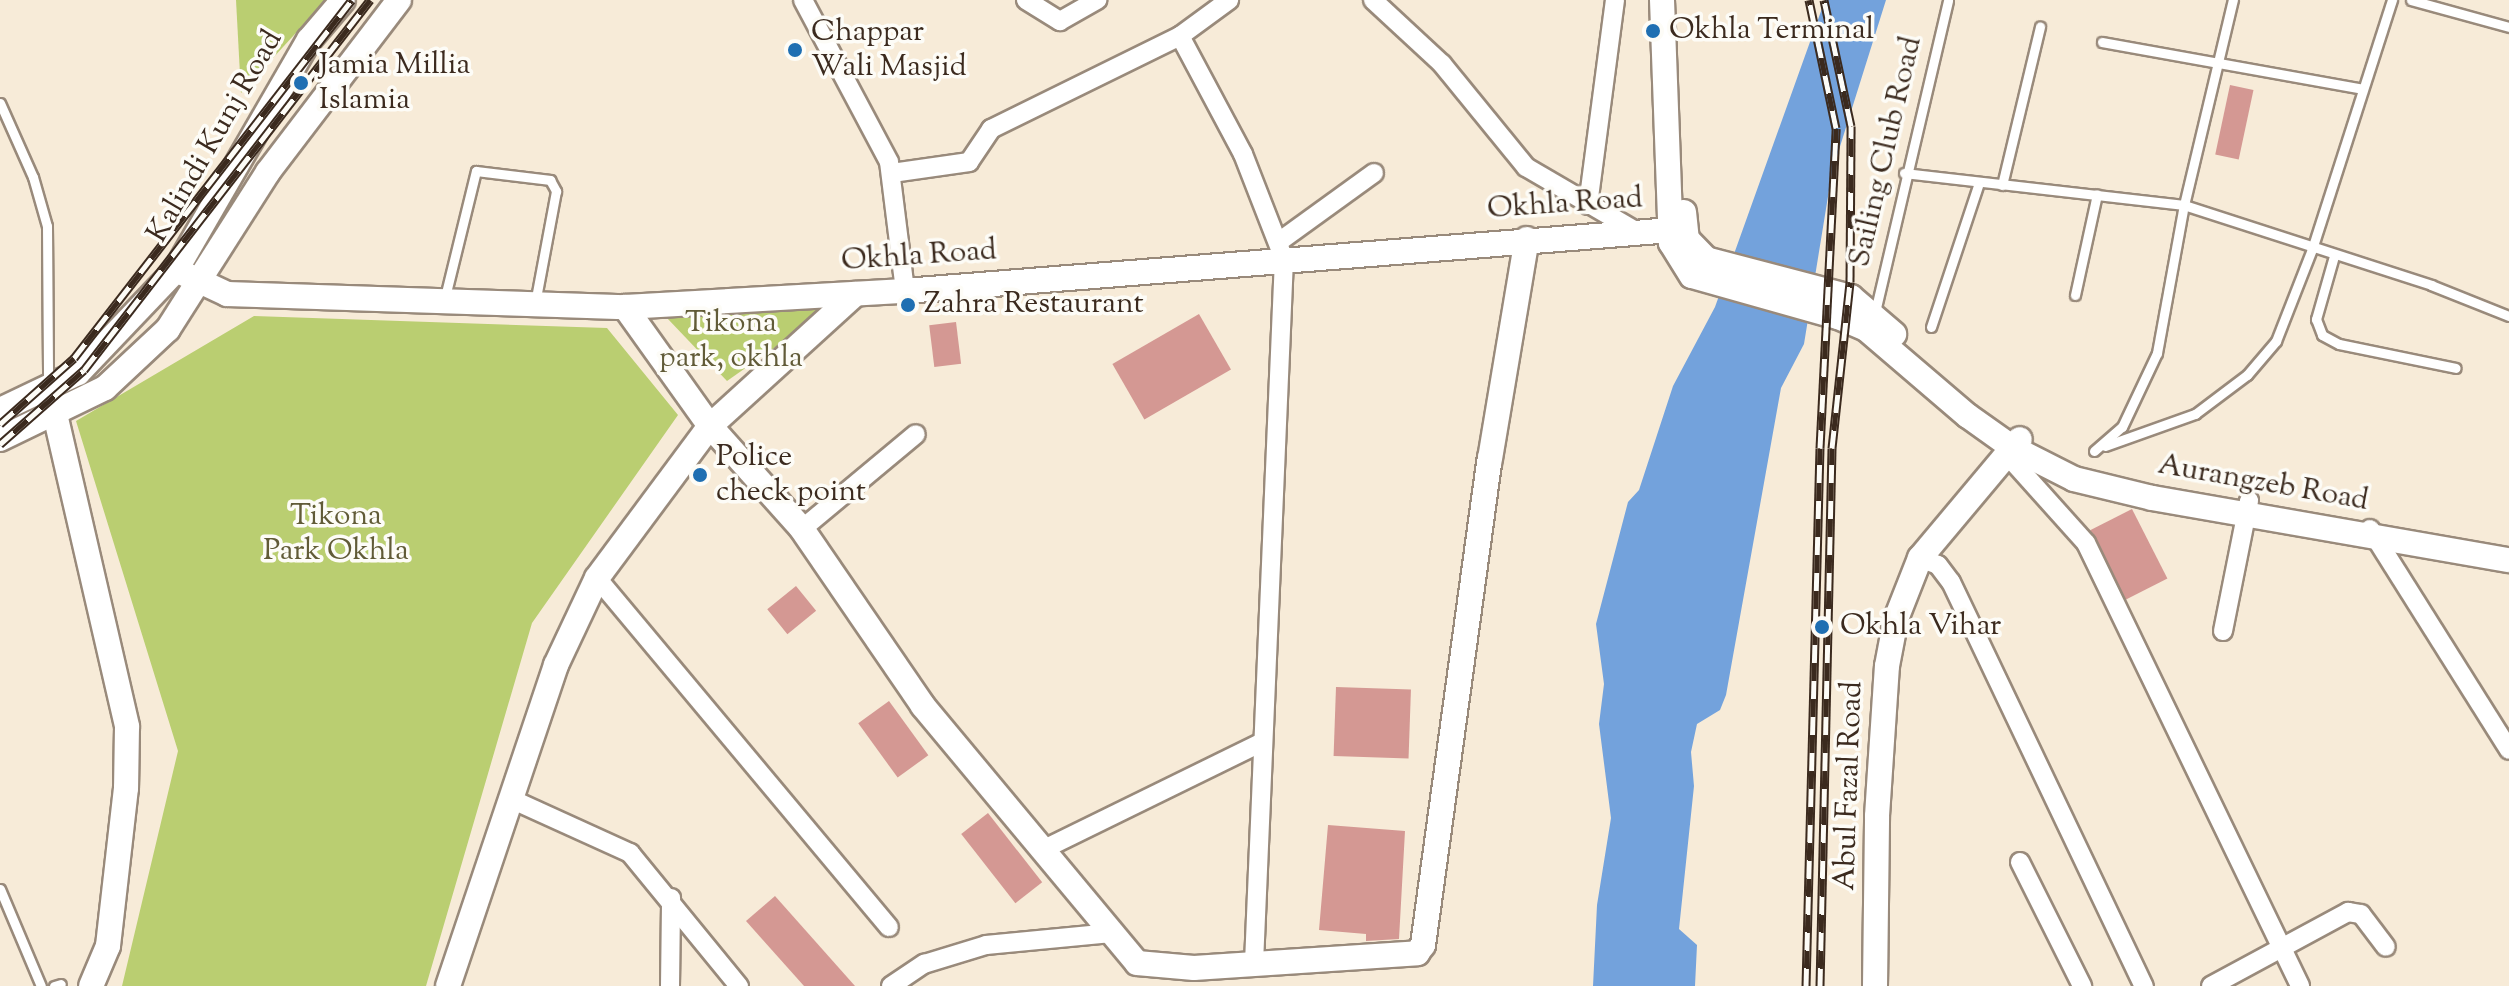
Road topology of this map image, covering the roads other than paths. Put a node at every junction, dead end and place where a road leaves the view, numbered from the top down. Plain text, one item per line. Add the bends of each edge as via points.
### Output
1 (343, 0) edge
2 (399, 0) edge
3 (803, 0) edge
4 (1026, 0) edge
5 (1097, 0) edge
6 (1229, 0) edge
7 (1373, 0) edge
8 (1615, 0) edge
9 (1662, 0) edge
10 (1675, 0) edge
11 (1948, 0) edge
12 (2233, 0) edge
13 (2392, 0) edge
14 (2414, 0) edge
15 (2040, 27) dead end
16 (2509, 27) edge
17 (1180, 36) junction
18 (2102, 42) dead end
19 (2220, 63) junction
20 (2362, 89) junction
21 (0, 103) edge
22 (892, 173) junction
23 (1374, 173) dead end
24 (1904, 173) junction
25 (1979, 183) junction
26 (2002, 185) junction
27 (2097, 194) junction
28 (1588, 205) junction
29 (2184, 205) junction
30 (1632, 229) junction
31 (1671, 230) junction
32 (1527, 239) junction
33 (2312, 249) junction
34 (1282, 250) junction
35 (2334, 256) junction
36 (176, 270) junction
37 (1708, 272) junction
38 (199, 280) junction
39 (905, 291) junction
40 (855, 294) junction
41 (2075, 295) dead end
42 (1821, 300) junction
43 (444, 301) junction
44 (535, 304) junction
45 (625, 307) junction
46 (1874, 315) junction
47 (2509, 316) edge
48 (1931, 327) dead end
49 (2456, 368) dead end
50 (1937, 381) junction
51 (48, 387) junction
52 (0, 410) edge
53 (55, 414) junction
54 (710, 426) junction
55 (916, 434) dead end
56 (0, 439) edge
57 (2105, 446) junction
58 (2014, 447) junction
59 (2094, 451) dead end
60 (2248, 508) junction
61 (802, 529) junction
62 (2370, 529) junction
63 (2509, 547) edge
64 (1920, 558) junction
65 (2509, 560) edge
66 (597, 578) junction
67 (2223, 631) dead end
68 (1262, 742) junction
69 (2509, 750) edge
70 (511, 799) junction
71 (1042, 850) junction
72 (2020, 862) dead end
73 (0, 889) edge
74 (671, 898) junction
75 (889, 927) dead end
76 (1111, 933) junction
77 (2386, 947) dead end
78 (2282, 948) junction
79 (1254, 964) junction
80 (41, 986) edge
81 (91, 986) edge
82 (448, 986) edge
83 (670, 986) edge
84 (739, 986) edge
85 (891, 986) edge
86 (1875, 986) edge
87 (2082, 986) edge
88 (2144, 986) edge
89 (2211, 986) edge
90 (2300, 986) edge

1 - 36 street, Kalindi Kunj Road via 309,40
2 - 38 street, Kalindi Kunj Road via 268,172
3 - 22 street
4 - 5 street via 1060,21
6 - 17 street
7 - 28 street via 1442,64 1526,167
8 - 28 street
9 - 31 street
10 - 37 street via 1685,233
11 - 24 lane, Sailing Club Road
12 - 19 lane
13 - 20 lane
14 - 16 lane
15 - 26 lane
17 - 22 street via 991,129 969,162
17 - 34 street via 1243,154
18 - 19 lane
19 - 20 lane
19 - 29 lane
20 - 33 lane
21 - 51 lane via 33,177 47,226
22 - 39 street
23 - 34 street
24 - 25 lane
24 - 46 lane, Sailing Club Road
25 - 26 lane
25 - 48 lane
26 - 27 lane
27 - 29 lane
27 - 41 lane
28 - 30 street
29 - 33 lane
29 - 57 lane via 2157,353 2135,404
30 - 31 street, Okhla Road
30 - 32 street, Okhla Road
31 - 37 street via 1676,256
32 - 34 street, Okhla Road
32 - 79 street via 1490,459 1422,948
33 - 35 lane
33 - 57 lane via 2287,321 2247,375 2195,414
34 - 39 street, Okhla Road
34 - 68 street
35 - 47 lane via 2431,285
35 - 49 lane via 2316,319 2322,335 2339,344
36 - 38 street, Okhla Road
36 - 51 street, Kalindi Kunj Road via 78,373
37 - 42 street
38 - 43 street, Okhla Road via 227,294
38 - 53 street, Kalindi Kunj Road via 168,329 105,388
39 - 40 street, Okhla Road
40 - 45 street, Okhla Road
40 - 54 street
42 - 46 street via 1851,297
42 - 50 street
43 - 44 street, Okhla Road
43 - 44 lane via 476,171 550,180 556,191
44 - 45 street, Okhla Road
45 - 54 street
46 - 50 street
50 - 58 street
51 - 52 street, Kalindi Kunj Road
53 - 56 street, Kalindi Kunj Road
53 - 81 street via 127,727 126,788 108,946
54 - 61 street
54 - 66 street
55 - 61 street
57 - 59 lane
58 - 60 street, Aurangzeb Road
58 - 64 street, Abul Fazal Road
58 - 78 street via 2086,543
60 - 62 street, Aurangzeb Road
60 - 67 street
61 - 71 street via 923,706
62 - 63 street, Aurangzeb Road
62 - 65 street, Aurangzeb Road
62 - 69 street
64 - 86 street, Abul Fazal Road via 1896,619 1887,666 1877,816
64 - 88 street via 1938,565 1951,582
66 - 70 street via 568,633
66 - 75 street
68 - 71 street
68 - 79 street
70 - 74 street via 613,842 650,871
70 - 82 street
71 - 76 street
72 - 87 street
73 - 80 lane
74 - 83 street
74 - 84 street
76 - 79 street via 1145,965
76 - 85 street via 986,945 924,964
77 - 78 street via 2361,914 2352,911
78 - 89 street
78 - 90 street

